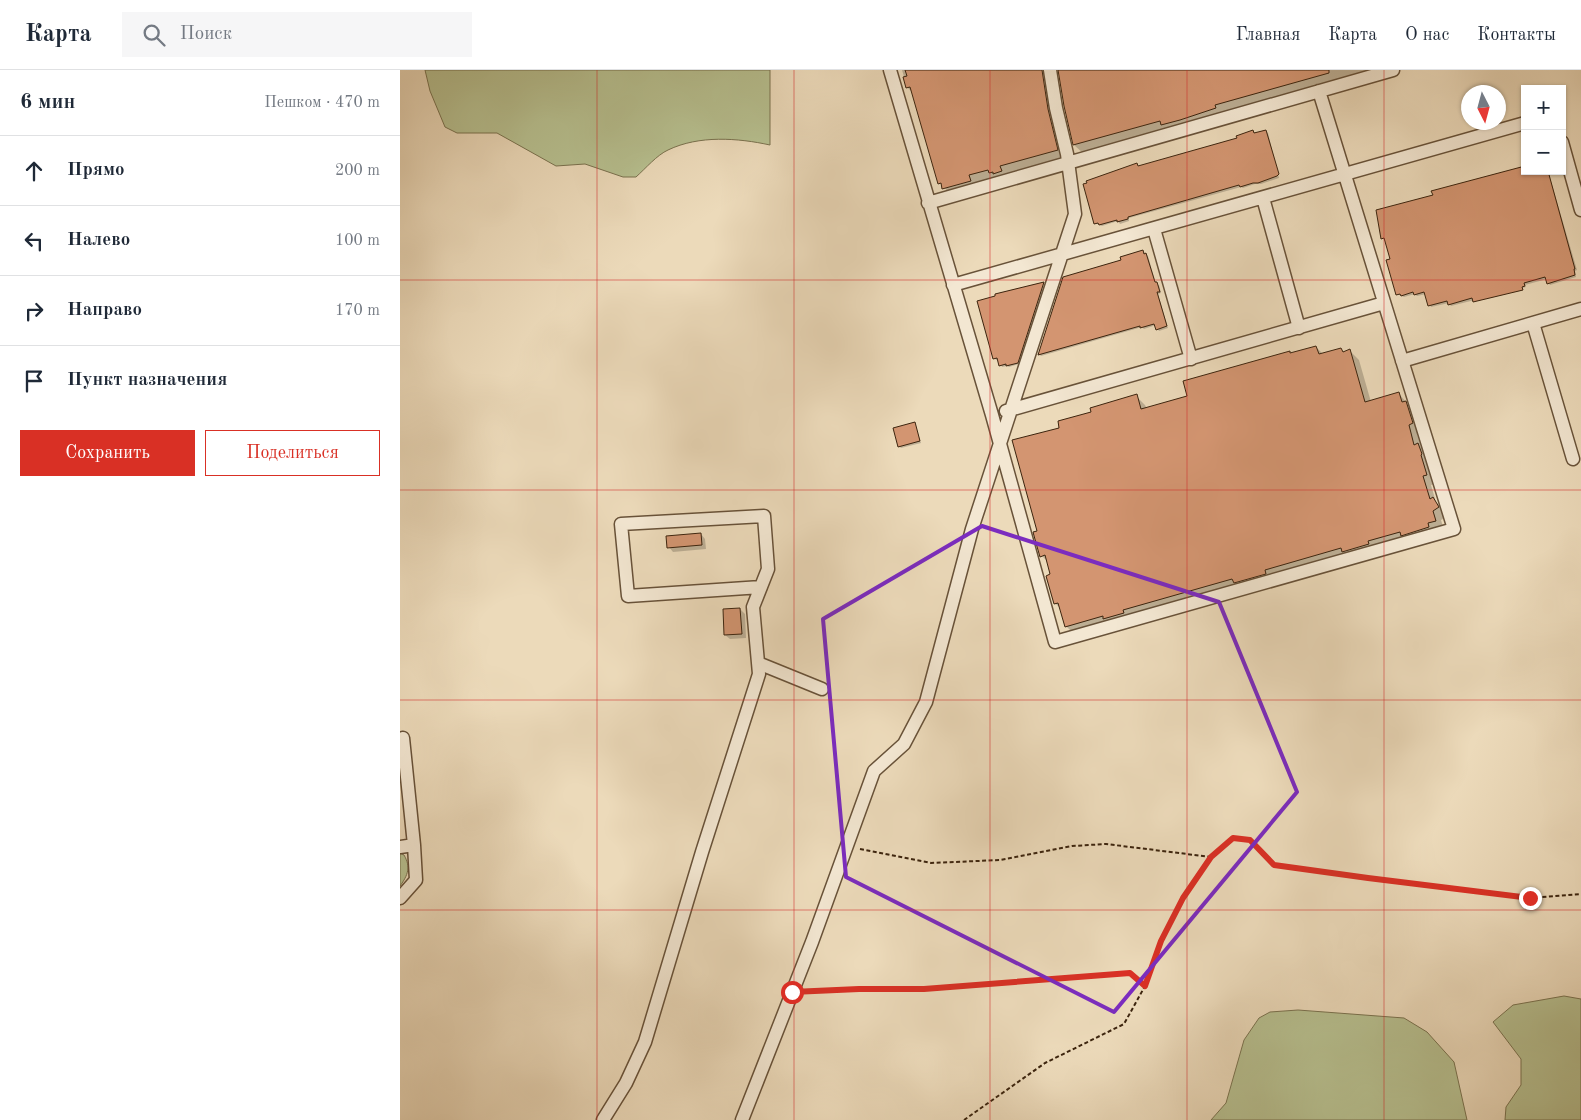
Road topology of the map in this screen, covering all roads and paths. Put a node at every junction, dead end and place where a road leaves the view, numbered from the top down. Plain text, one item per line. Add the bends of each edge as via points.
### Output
1 (890, 70) edge
2 (1050, 70) edge
3 (1392, 70) edge
4 (1319, 91) junction
5 (1521, 124) edge
6 (1566, 156) edge
7 (1345, 175) junction
8 (1263, 198) junction
9 (928, 203) junction
10 (1581, 210) edge
11 (1154, 229) junction
12 (953, 285) junction
13 (1384, 303) junction
14 (1581, 309) edge
15 (1533, 323) junction
16 (1299, 328) junction
17 (1191, 358) junction
18 (1402, 361) junction
19 (992, 415) junction
20 (1573, 459) dead end
21 (761, 587) junction
22 (758, 663) junction
23 (822, 689) dead end
24 (403, 738) dead end
25 (414, 845) junction
26 (847, 846) junction
27 (400, 847) edge
28 (1211, 857) junction
29 (1581, 894) edge
30 (400, 898) edge
31 (1145, 986) junction
32 (792, 992) junction
33 (603, 1120) edge
34 (742, 1120) edge
35 (964, 1120) edge

1 - 9 street
2 - 26 street via 1075,214 972,529 926,702 904,744 874,771
3 - 4 street
4 - 7 street
4 - 9 street
5 - 7 street
6 - 10 street
7 - 8 street
7 - 13 street
8 - 11 street
8 - 16 street
9 - 12 street
11 - 12 street
11 - 17 street
12 - 19 street
13 - 16 street
13 - 18 street
14 - 15 street
15 - 18 street
15 - 20 street
16 - 17 street
17 - 19 street
18 - 19 street via 1454,529 1055,642
21 - 21 street via 628,596 621,524 764,516 768,569
21 - 22 street via 753,608
22 - 23 street
22 - 33 street via 759,674 645,1042 626,1083
24 - 25 street
25 - 27 street
25 - 30 street via 416,880
26 - 28 path via 931,863 1000,860 1072,846 1106,844
26 - 32 street
28 - 29 path via 1233,838 1250,840 1274,865 1530,898
28 - 31 path via 1161,941
31 - 32 path via 1130,973 924,989
31 - 35 path via 1124,1024 1044,1063
32 - 34 street

